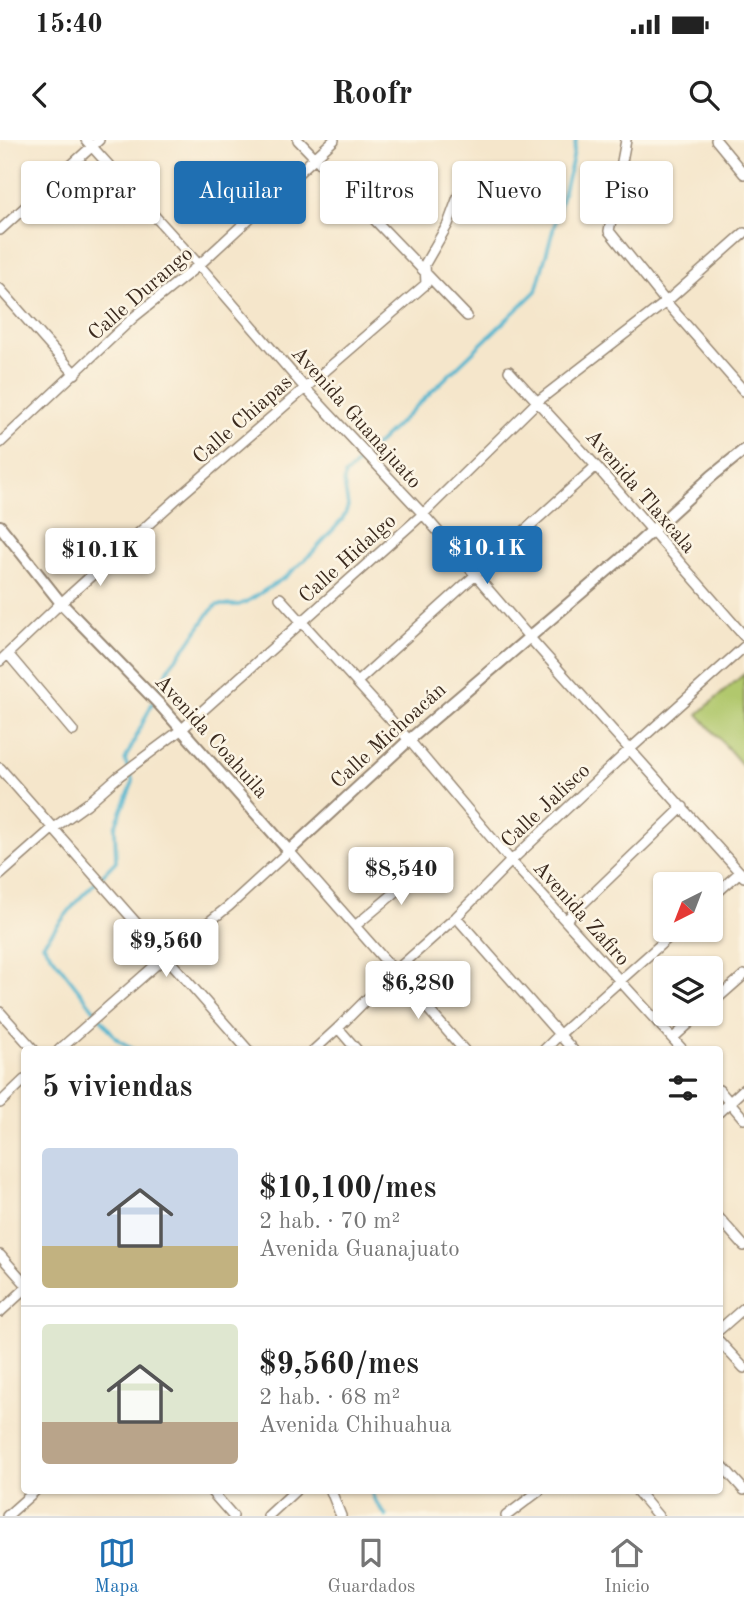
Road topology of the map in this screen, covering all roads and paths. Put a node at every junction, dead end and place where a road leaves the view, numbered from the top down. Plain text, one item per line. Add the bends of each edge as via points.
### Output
1 (298, 140) edge
2 (334, 140) edge
3 (626, 140) edge
4 (716, 140) edge
5 (92, 142) edge
6 (314, 157) junction
7 (742, 168) edge
8 (452, 212) edge
9 (0, 230) edge
10 (744, 233) edge
11 (199, 265) junction
12 (426, 274) junction
13 (0, 289) edge
14 (666, 302) junction
15 (467, 316) dead end
16 (509, 371) dead end
17 (75, 374) junction
18 (305, 388) junction
19 (744, 391) edge
20 (538, 401) junction
21 (0, 443) edge
22 (744, 450) edge
23 (596, 466) junction
24 (423, 514) junction
25 (0, 526) edge
26 (651, 530) junction
27 (476, 576) junction
28 (279, 598) dead end
29 (61, 603) junction
30 (302, 622) junction
31 (744, 636) edge
32 (530, 638) junction
33 (744, 647) edge
34 (4, 658) edge
35 (357, 682) junction
36 (182, 729) junction
37 (72, 731) dead end
38 (409, 740) junction
39 (629, 750) junction
40 (0, 768) edge
41 (682, 807) junction
42 (52, 829) junction
43 (289, 851) junction
44 (511, 861) junction
45 (428, 865) dead end
46 (742, 874) edge
47 (0, 875) edge
48 (723, 889) edge
49 (456, 917) junction
50 (566, 920) junction
51 (355, 926) junction
52 (664, 942) edge
53 (166, 956) junction
54 (394, 972) junction
55 (744, 975) edge
56 (621, 981) junction
57 (723, 994) edge
58 (0, 1012) edge
59 (686, 1026) edge
60 (338, 1028) junction
61 (559, 1035) junction
62 (673, 1038) junction
63 (30, 1046) edge
64 (64, 1046) edge
65 (245, 1046) edge
66 (318, 1046) edge
67 (354, 1046) edge
68 (460, 1046) edge
69 (548, 1046) edge
70 (569, 1046) edge
71 (680, 1046) edge
72 (21, 1083) edge
73 (744, 1089) edge
74 (723, 1094) edge
75 (0, 1102) edge
76 (730, 1102) junction
77 (723, 1108) edge
78 (744, 1119) edge
79 (723, 1223) edge
80 (744, 1247) edge
81 (0, 1255) edge
82 (21, 1279) edge
83 (21, 1293) edge
84 (744, 1308) edge
85 (0, 1312) edge
86 (723, 1326) edge
87 (723, 1345) edge
88 (744, 1368) edge
89 (723, 1466) edge
90 (744, 1490) edge
91 (32, 1494) edge
92 (214, 1494) edge
93 (292, 1494) edge
94 (332, 1494) edge
95 (535, 1494) edge
96 (639, 1494) edge
97 (0, 1508) edge
98 (653, 1514) edge
99 (7, 1516) edge
100 (233, 1516) edge
101 (268, 1516) edge
102 (341, 1516) edge
103 (506, 1516) edge

1 - 6 street
2 - 6 street, Calle Durango
3 - 14 street via 609,231
4 - 7 street
5 - 9 street
5 - 11 street, Avenida Guanajuato
6 - 11 street, Calle Durango
6 - 12 street
8 - 12 street, Calle Chiapas via 425,264
10 - 14 street, Calle Hidalgo
11 - 17 street, Calle Durango via 134,317
11 - 18 street, Avenida Guanajuato
12 - 15 street
12 - 18 street, Calle Chiapas via 426,284
13 - 17 street
14 - 19 street
14 - 20 street, Calle Hidalgo
16 - 20 street, Avenida Tlaxcala
17 - 21 street, Calle Durango
18 - 24 street, Avenida Guanajuato
18 - 29 street, Calle Chiapas
20 - 23 street, Avenida Tlaxcala
20 - 24 street, Calle Hidalgo
22 - 26 street, Calle Michoacán
23 - 26 street, Avenida Tlaxcala
23 - 27 street
24 - 27 street, Avenida Guanajuato
24 - 30 street, Calle Hidalgo
25 - 29 street, Avenida Coahuila
26 - 31 street, Avenida Tlaxcala
26 - 32 street, Calle Michoacán
27 - 32 street, Avenida Guanajuato
27 - 35 street
28 - 30 street, Avenida Zafiro
29 - 34 street, Calle Chiapas
29 - 36 street, Avenida Coahuila
30 - 35 street, Avenida Zafiro
30 - 36 street, Calle Hidalgo
32 - 38 street, Calle Michoacán
32 - 39 street, Avenida Guanajuato
33 - 39 street, Calle Jalisco
34 - 37 street
35 - 38 street, Avenida Zafiro
36 - 42 street, Calle Hidalgo
36 - 43 street, Avenida Coahuila
38 - 43 street, Calle Michoacán
38 - 44 street, Avenida Zafiro
39 - 41 street, Avenida Guanajuato
39 - 44 street, Calle Jalisco
40 - 42 street
41 - 46 street, Avenida Guanajuato
41 - 50 street
42 - 47 street, Calle Hidalgo
42 - 53 street
43 - 51 street, Avenida Coahuila
43 - 53 street, Calle Michoacán
44 - 49 street, Calle Jalisco
44 - 50 street, Avenida Zafiro
45 - 51 street
46 - 48 street
49 - 54 street, Calle Jalisco
49 - 61 street
50 - 56 street, Avenida Zafiro
51 - 54 street, Avenida Coahuila
52 - 56 street
53 - 64 street, Calle Michoacán
53 - 65 street
54 - 60 street, Calle Jalisco
54 - 68 street, Avenida Coahuila
55 - 57 street
56 - 61 street
56 - 62 street, Avenida Zafiro
58 - 63 street
59 - 62 street
60 - 66 street, Calle Jalisco
60 - 67 street
61 - 69 street
61 - 70 street
62 - 71 street, Avenida Zafiro
72 - 75 street
73 - 76 street
74 - 76 street
76 - 77 street
76 - 78 street
79 - 80 street
81 - 82 street
83 - 85 street
84 - 86 street
87 - 88 street
89 - 90 street
91 - 99 street
92 - 100 street
93 - 101 street
94 - 102 street
95 - 103 street
96 - 98 street
97 - 99 street

